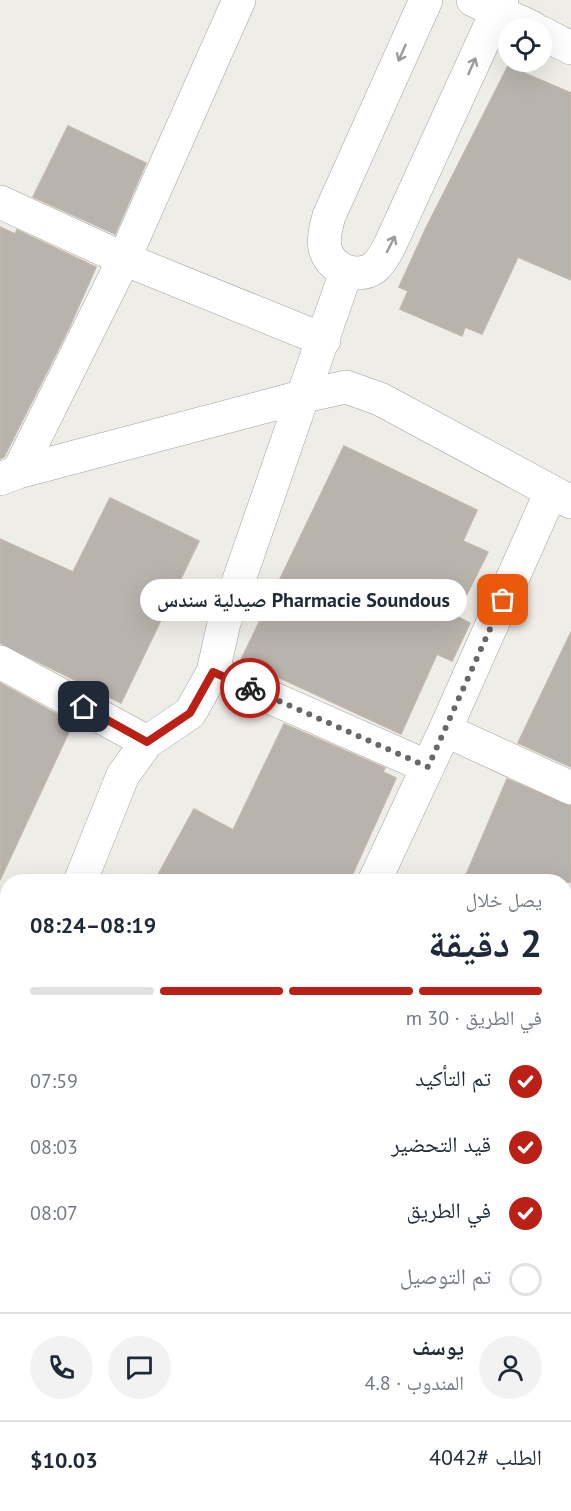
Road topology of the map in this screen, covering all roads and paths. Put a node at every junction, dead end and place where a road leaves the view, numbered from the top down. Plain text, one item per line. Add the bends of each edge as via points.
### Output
1 (239, 0) edge
2 (426, 0) edge
3 (491, 3) edge
4 (516, 18) edge
5 (552, 38) edge
6 (571, 48) edge
7 (0, 202) edge
8 (124, 259) junction
9 (346, 272) junction
10 (324, 340) junction
11 (305, 396) junction
12 (9, 476) edge
13 (561, 497) edge
14 (0, 662) edge
15 (213, 672) junction
16 (446, 730) junction
17 (147, 742) junction
18 (428, 767) junction
19 (571, 788) edge
20 (83, 874) edge
21 (378, 874) edge

1 - 8 street
2 -> 9 street via 329,216 325,249 332,262
3 - 4 street
9 -> 3 street via 363,273 375,267 387,251
5 - 6 street
7 - 8 street
8 - 10 street
8 - 12 street
9 - 10 street
10 - 11 street
11 - 12 street
11 - 13 street via 346,387 380,399
11 - 15 street via 224,623
13 - 16 street
14 - 17 street
15 - 17 street via 190,713
15 - 18 street
16 - 18 street
16 - 19 street
17 - 20 street via 123,775
18 - 21 street

